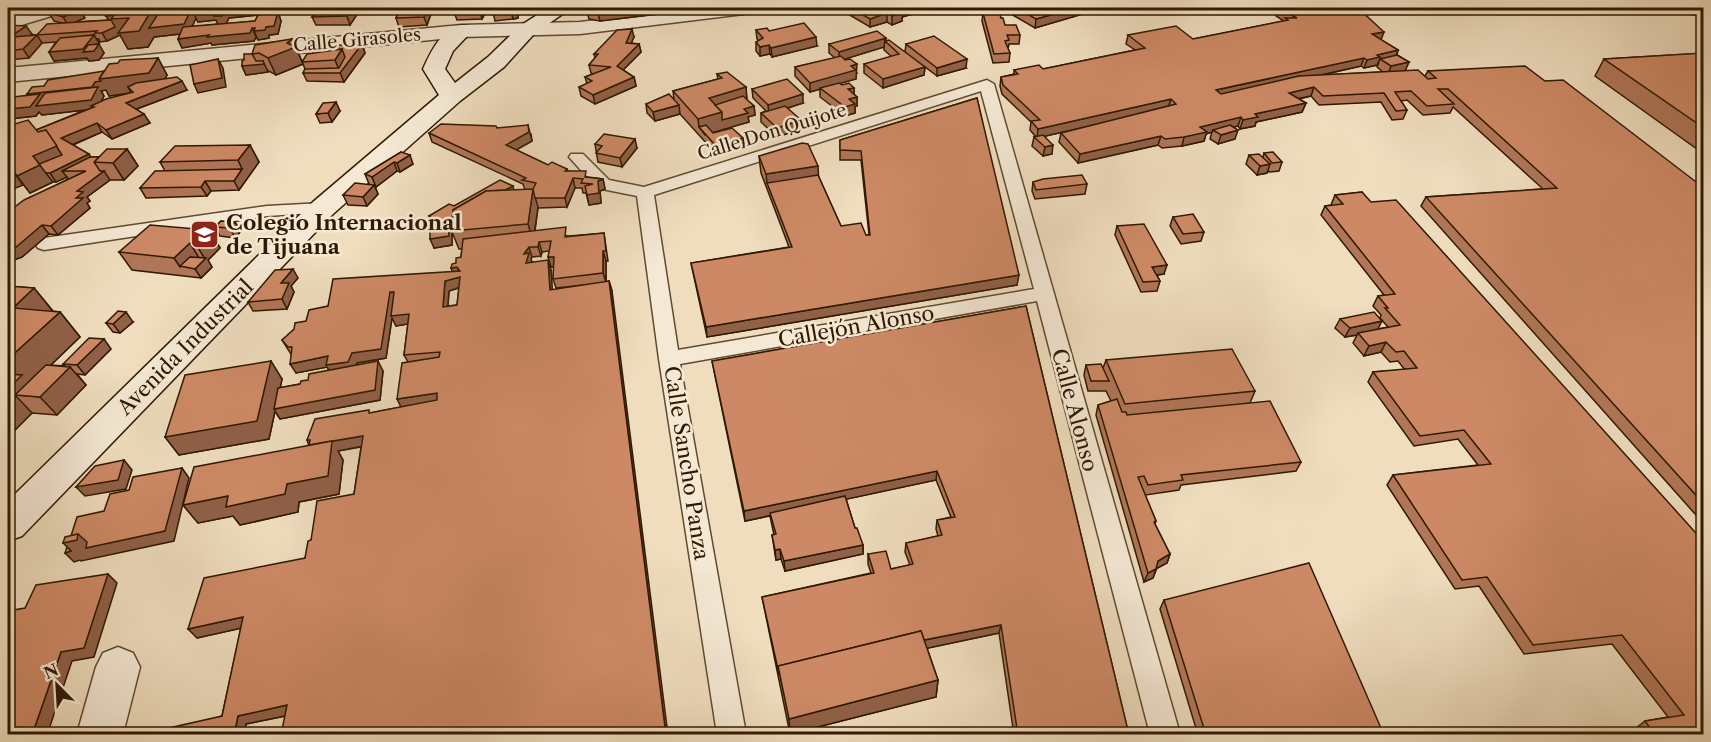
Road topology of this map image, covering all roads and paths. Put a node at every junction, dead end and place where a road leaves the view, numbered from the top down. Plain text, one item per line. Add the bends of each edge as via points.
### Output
1 (58, 8) edge
2 (561, 8) edge
3 (744, 8) edge
4 (8, 23) edge
5 (527, 30) junction
6 (460, 31) junction
7 (90, 66) junction
8 (8, 75) edge
9 (987, 84) joint
10 (452, 96) junction
11 (8, 98) edge
12 (577, 157) dead end
13 (645, 192) junction
14 (323, 208) junction
15 (44, 244) dead end
16 (1043, 294) junction
17 (669, 359) junction
18 (8, 525) edge
19 (118, 667) dead end
20 (100, 735) edge
21 (731, 735) edge
22 (1165, 735) edge

1 - 4 street
2 - 5 street, Avenida Industrial
3 - 5 street, Calle Girasoles via 580,28
5 - 6 street, Calle Girasoles
5 - 10 street, Avenida Industrial via 496,62
6 - 7 street, Calle Girasoles
6 - 10 street via 443,49 434,69
7 - 8 street, Calle Girasoles
7 - 11 street
9 - 13 lane, Calle Don Quijote
9 - 16 lane, Calle Alonso
10 - 14 street, Avenida Industrial
12 - 13 lane, Calle Don Quijote via 603,184
13 - 17 lane, Calle Sancho Panza
14 - 15 lane via 267,211
14 - 18 street, Avenida Industrial
16 - 17 lane, Callejón Alonso
16 - 22 lane, Calle Alonso
17 - 21 lane, Calle Sancho Panza
19 - 20 street

